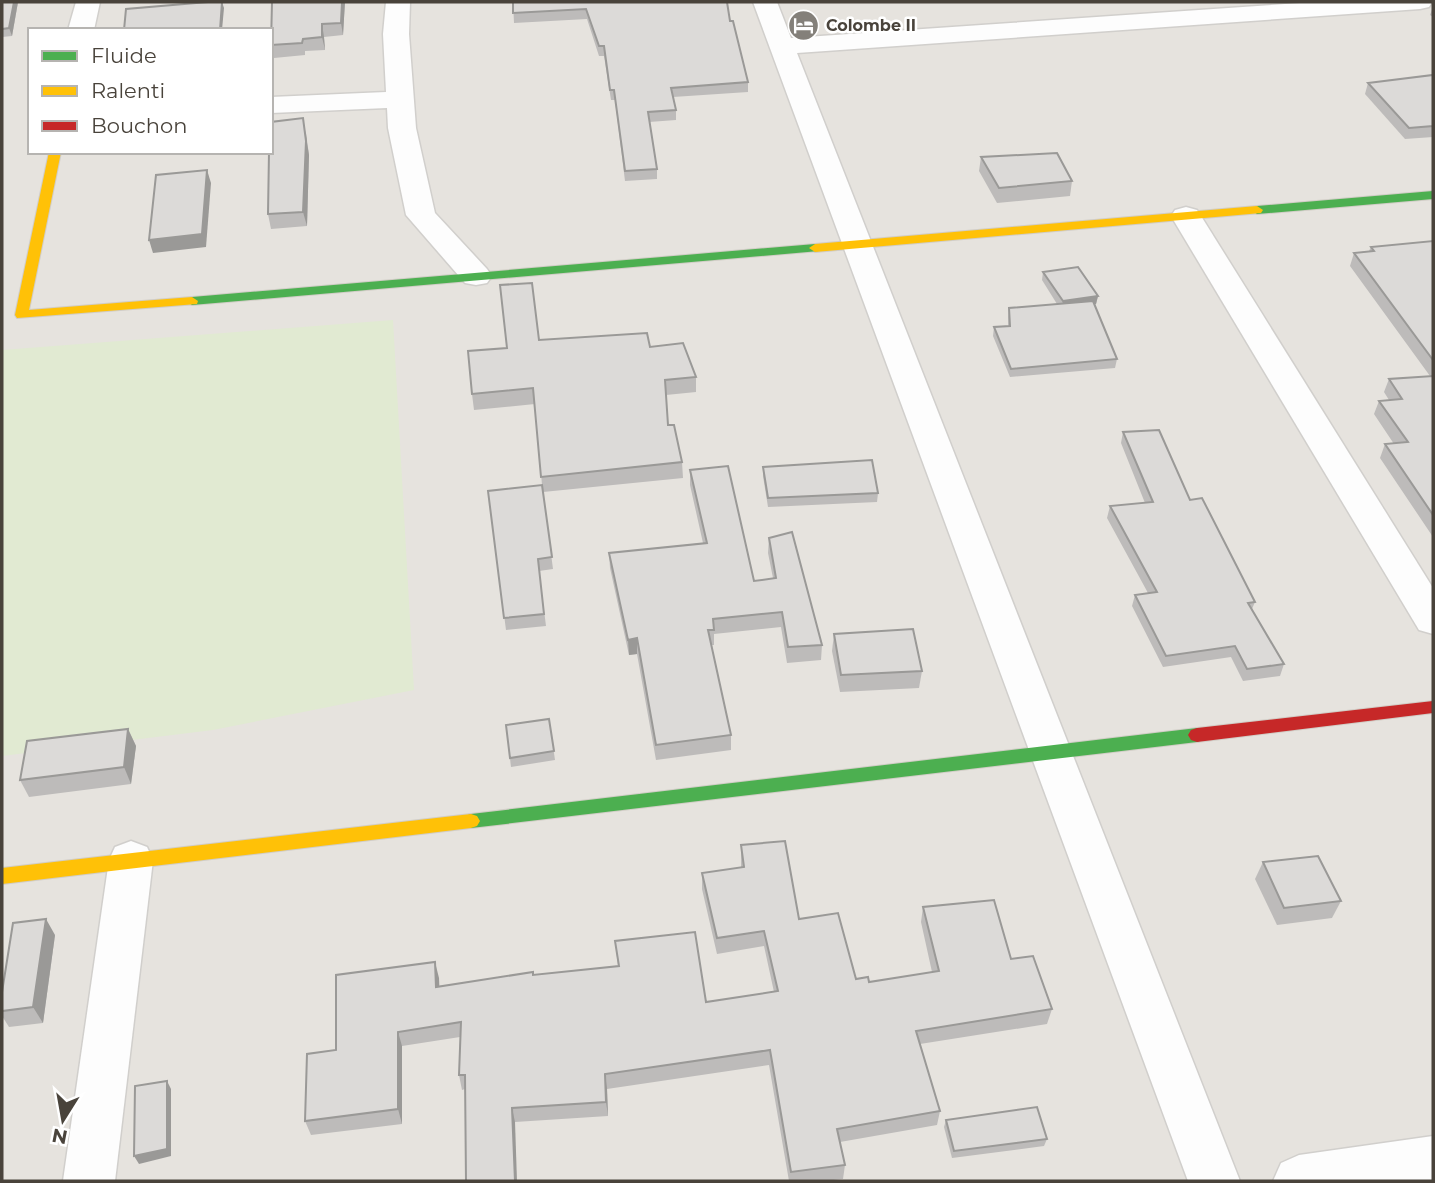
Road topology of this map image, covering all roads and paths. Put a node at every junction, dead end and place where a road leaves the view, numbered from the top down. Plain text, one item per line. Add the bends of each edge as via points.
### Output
1 (89, 2) edge
2 (398, 2) edge
3 (765, 2) edge
4 (1420, 2) edge
5 (81, 28) edge
6 (782, 46) junction
7 (400, 99) junction
8 (273, 105) edge
9 (55, 154) edge
10 (1433, 195) edge
11 (1186, 216) junction
12 (858, 244) junction
13 (476, 276) junction
14 (1433, 620) edge
15 (1433, 707) edge
16 (1050, 752) junction
17 (131, 860) junction
18 (2, 876) edge
19 (1433, 1161) edge
20 (89, 1181) edge
21 (1213, 1181) edge
22 (1298, 1181) edge

1 - 5 street
2 - 7 street
3 - 6 street
4 - 6 street
6 - 12 street
7 - 8 street
7 - 13 street via 421,215
9 - 13 street via 22,315
10 - 11 street
11 - 12 street
11 - 14 street
12 - 13 street
12 - 16 street
15 - 16 street
16 - 17 street
16 - 21 street
17 - 18 street
17 - 20 street
19 - 22 street

